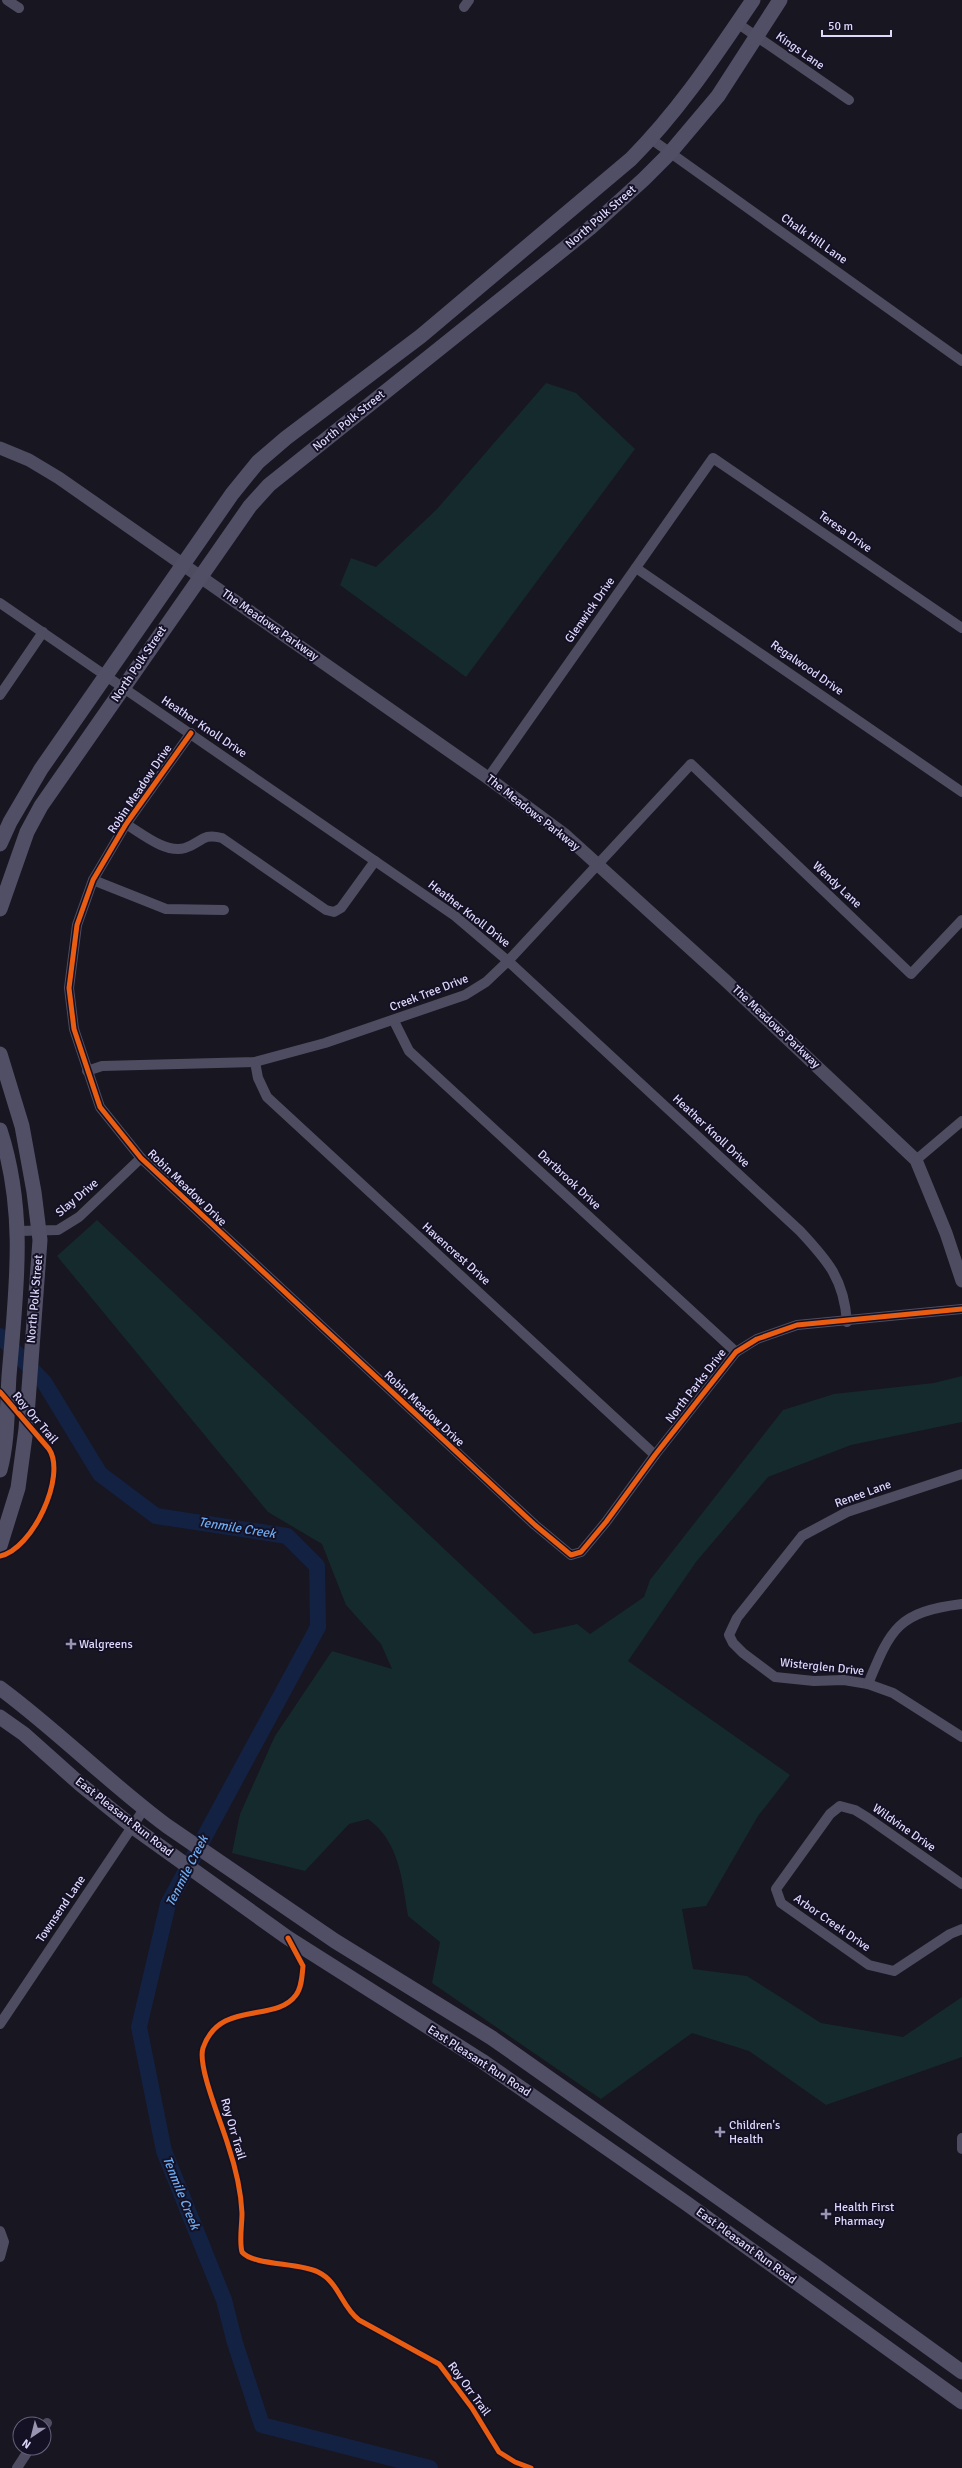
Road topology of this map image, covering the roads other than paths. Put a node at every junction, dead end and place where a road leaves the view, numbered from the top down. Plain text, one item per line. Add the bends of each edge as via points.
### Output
1 (8, 0) edge
2 (753, 0) edge
3 (780, 0) edge
4 (19, 8) dead end
5 (737, 23) junction
6 (757, 37) junction
7 (849, 100) dead end
8 (651, 138) junction
9 (670, 154) junction
10 (421, 336) junction
11 (434, 351) junction
12 (962, 361) edge
13 (0, 448) edge
14 (713, 458) joint
15 (184, 564) junction
16 (636, 568) junction
17 (200, 575) junction
18 (0, 603) edge
19 (962, 628) edge
20 (43, 632) junction
21 (107, 676) junction
22 (124, 687) junction
23 (0, 695) edge
24 (191, 733) junction
25 (690, 764) joint
26 (488, 778) junction
27 (962, 792) edge
28 (126, 824) junction
29 (0, 844) edge
30 (375, 861) junction
31 (597, 864) junction
32 (94, 880) junction
33 (0, 909) edge
34 (224, 910) dead end
35 (962, 920) edge
36 (508, 961) junction
37 (394, 1020) junction
38 (0, 1054) edge
39 (255, 1062) junction
40 (87, 1071) junction
41 (962, 1121) edge
42 (0, 1130) edge
43 (140, 1158) junction
44 (916, 1160) junction
45 (19, 1231) junction
46 (39, 1231) junction
47 (962, 1281) edge
48 (962, 1309) edge
49 (847, 1322) junction
50 (736, 1352) junction
51 (655, 1455) junction
52 (0, 1470) edge
53 (962, 1474) edge
54 (0, 1546) edge
55 (571, 1555) joint
56 (962, 1604) edge
57 (729, 1635) joint
58 (868, 1684) junction
59 (0, 1688) edge
60 (35, 1716) junction
61 (0, 1717) edge
62 (24, 1734) junction
63 (962, 1737) edge
64 (144, 1809) junction
65 (830, 1814) joint
66 (133, 1827) junction
67 (962, 1884) edge
68 (962, 1929) edge
69 (393, 1977) junction
70 (380, 1997) junction
71 (0, 2024) edge
72 (605, 2119) junction
73 (592, 2137) junction
74 (962, 2138) edge
75 (962, 2149) edge
76 (0, 2231) edge
77 (1, 2256) edge
78 (814, 2264) junction
79 (800, 2284) junction
80 (962, 2372) edge
81 (962, 2402) edge
82 (24, 2456) edge
83 (16, 2468) edge

1 - 4 street
2 - 5 main road, North Polk Street
3 - 6 main road, North Polk Street
5 - 6 street, Kings Lane
5 - 8 main road, North Polk Street via 693,88
6 - 7 street, Kings Lane
6 - 9 main road, North Polk Street via 718,96
8 - 9 street, Chalk Hill Lane
8 - 10 main road, North Polk Street via 631,159
9 - 11 main road, North Polk Street via 590,228
9 - 12 street, Chalk Hill Lane
10 - 11 main road
10 - 15 main road, North Polk Street via 258,462 232,494
11 - 17 main road, North Polk Street via 269,485 250,506
13 - 15 street, The Meadows Parkway via 29,460 59,478
14 - 16 street, Glenwick Drive
14 - 19 street, Teresa Drive
15 - 17 street, The Meadows Parkway
15 - 21 main road, North Polk Street
16 - 26 street, Glenwick Drive
16 - 27 street, Regalwood Drive
17 - 22 main road, North Polk Street
17 - 26 street, The Meadows Parkway
18 - 20 street, Heather Knoll Drive
20 - 21 street, Heather Knoll Drive
20 - 23 street
21 - 22 street, Heather Knoll Drive
21 - 29 main road, North Polk Street via 41,769
22 - 24 street, Heather Knoll Drive
22 - 33 main road, North Polk Street via 41,806 27,832
24 - 28 street, Robin Meadow Drive
24 - 30 street, Heather Knoll Drive
25 - 31 street, Creek Tree Drive
25 - 35 street, Wendy Lane via 911,974
26 - 31 street, The Meadows Parkway via 565,835
28 - 30 street via 153,841 171,848 184,848 210,836 222,838 326,910 334,912 341,908
28 - 32 street, Robin Meadow Drive
30 - 36 street, Heather Knoll Drive via 455,916
31 - 36 street, Creek Tree Drive
31 - 44 street, The Meadows Parkway via 768,1019
32 - 34 street via 166,909
32 - 40 street, Robin Meadow Drive via 76,925 69,988 74,1029
36 - 37 street, Creek Tree Drive via 486,982 465,995
36 - 49 street, Heather Knoll Drive via 800,1231 827,1260 843,1294
37 - 39 street, Creek Tree Drive
37 - 50 street, Dartbrook Drive via 409,1051
38 - 46 main road, North Polk Street via 22,1126
39 - 40 street, Creek Tree Drive via 102,1066
39 - 51 street, Havencrest Drive via 258,1078 267,1097
40 - 43 street, Robin Meadow Drive via 100,1107
41 - 44 street
42 - 45 main road, North Polk Street via 14,1185
43 - 46 street, Slay Drive via 79,1217 58,1230
43 - 55 street, Robin Meadow Drive via 535,1525
44 - 47 street, The Meadows Parkway
45 - 46 street, Slay Drive
45 - 52 main road, North Polk Street via 6,1423
46 - 54 main road, North Polk Street via 26,1429 18,1488
48 - 49 street, North Parks Drive
49 - 50 street, North Parks Drive via 797,1325 758,1339
50 - 51 street, North Parks Drive
51 - 55 street, North Parks Drive via 581,1552
53 - 57 street, Renee Lane via 847,1512 802,1536 737,1618
56 - 58 street via 938,1607 915,1615 893,1631
57 - 58 street, Wisterglen Drive via 743,1653 775,1677 844,1680
58 - 63 street, Wisterglen Drive via 893,1693
59 - 60 main road, East Pleasant Run Road
60 - 62 main road
60 - 64 main road, East Pleasant Run Road
61 - 62 main road, East Pleasant Run Road
62 - 66 main road, East Pleasant Run Road
64 - 66 street, Townsend Lane
64 - 69 main road, East Pleasant Run Road
65 - 67 street, Wildvine Drive via 840,1806 855,1810
65 - 68 street, Arbor Creek Drive via 776,1889 781,1903 869,1965 894,1971 950,1934
66 - 70 main road, East Pleasant Run Road via 313,1955
66 - 71 street, Townsend Lane
69 - 70 main road
69 - 72 main road, East Pleasant Run Road via 492,2038
70 - 73 main road, East Pleasant Run Road via 482,2061
72 - 73 main road
72 - 78 main road, East Pleasant Run Road
73 - 79 main road, East Pleasant Run Road
74 - 75 street
76 - 77 street via 4,2242
78 - 79 main road
78 - 80 main road, East Pleasant Run Road
79 - 81 main road, East Pleasant Run Road
82 - 83 street

